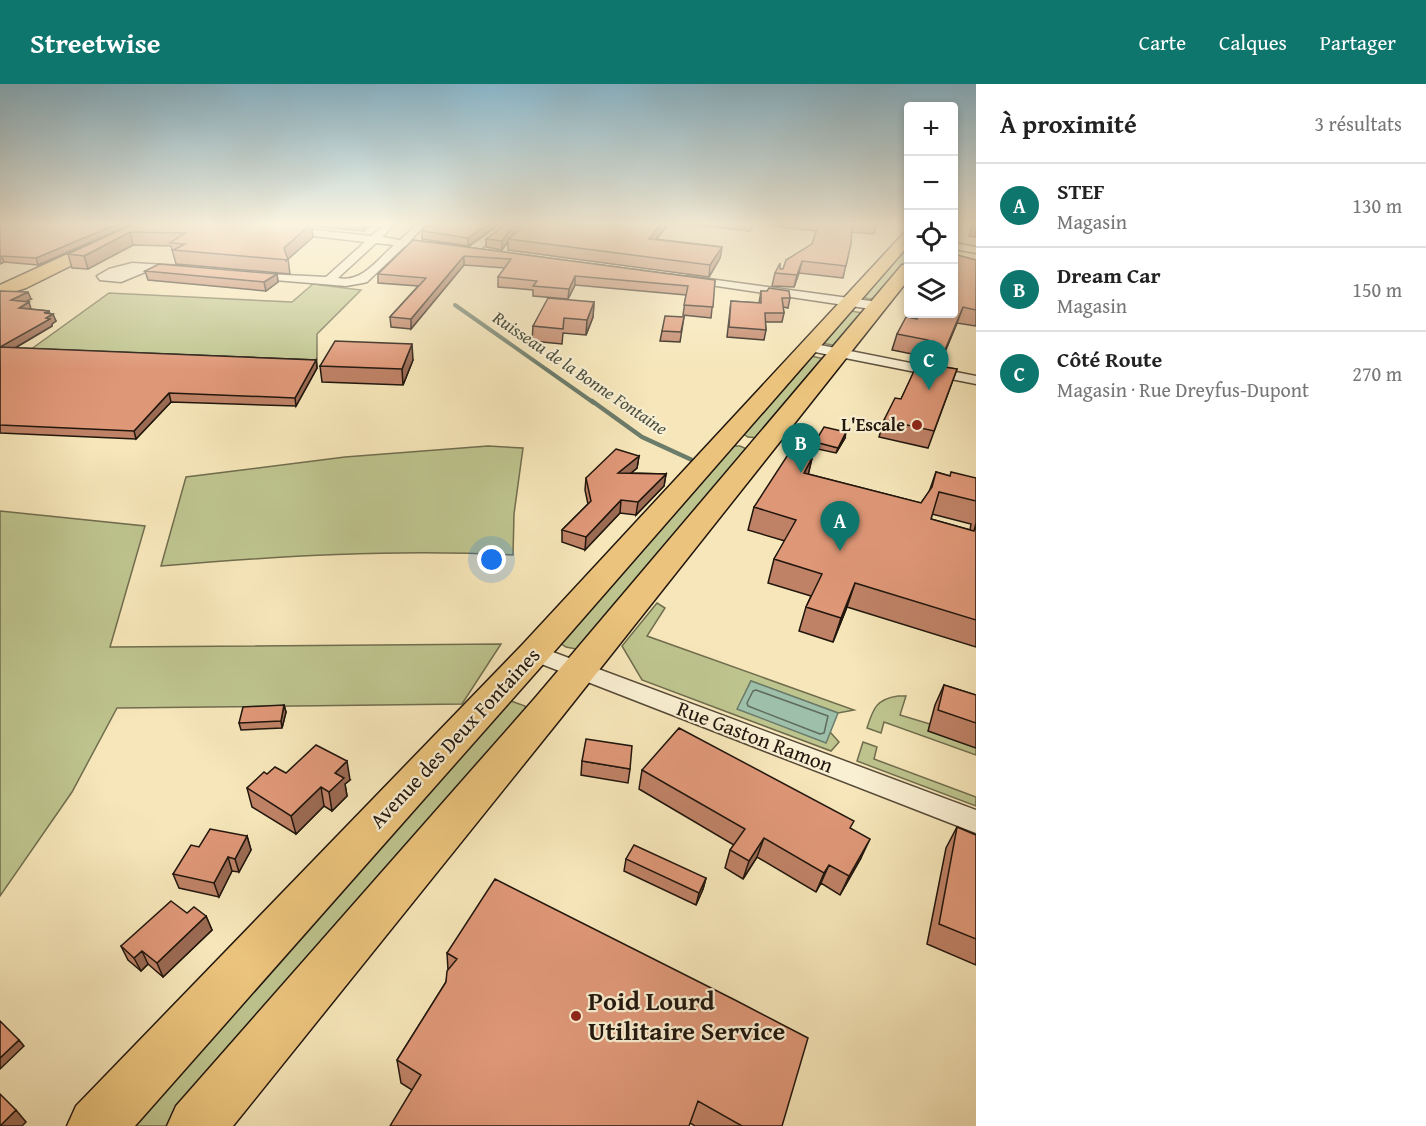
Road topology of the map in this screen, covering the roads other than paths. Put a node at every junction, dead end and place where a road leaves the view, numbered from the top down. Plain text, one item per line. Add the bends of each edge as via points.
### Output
1 (20, 273) edge
2 (44, 273) edge
3 (337, 273) edge
4 (369, 273) edge
5 (885, 273) edge
6 (904, 273) edge
7 (240, 274) edge
8 (674, 278) edge
9 (333, 281) junction
10 (0, 282) edge
11 (20, 284) junction
12 (0, 291) edge
13 (863, 304) junction
14 (824, 350) junction
15 (976, 380) edge
16 (534, 653) junction
17 (579, 670) junction
18 (976, 822) edge
19 (96, 1126) edge
20 (196, 1126) edge

1 - 10 main road
2 - 11 main road
3 - 9 street
4 - 9 street via 361,280
5 - 13 main road, Avenue des Deux Fontaines
6 - 13 main road, Avenue des Deux Fontaines
7 - 9 street
8 - 13 street
10 - 11 main road
11 - 12 main road
13 - 14 main road, Avenue des Deux Fontaines
14 - 15 street
14 - 16 main road, Avenue des Deux Fontaines
14 - 17 main road, Avenue des Deux Fontaines
16 - 17 street, Rue Gaston Ramon
16 - 19 main road, Avenue des Deux Fontaines
17 - 18 street, Rue Gaston Ramon
17 - 20 main road, Avenue des Deux Fontaines

